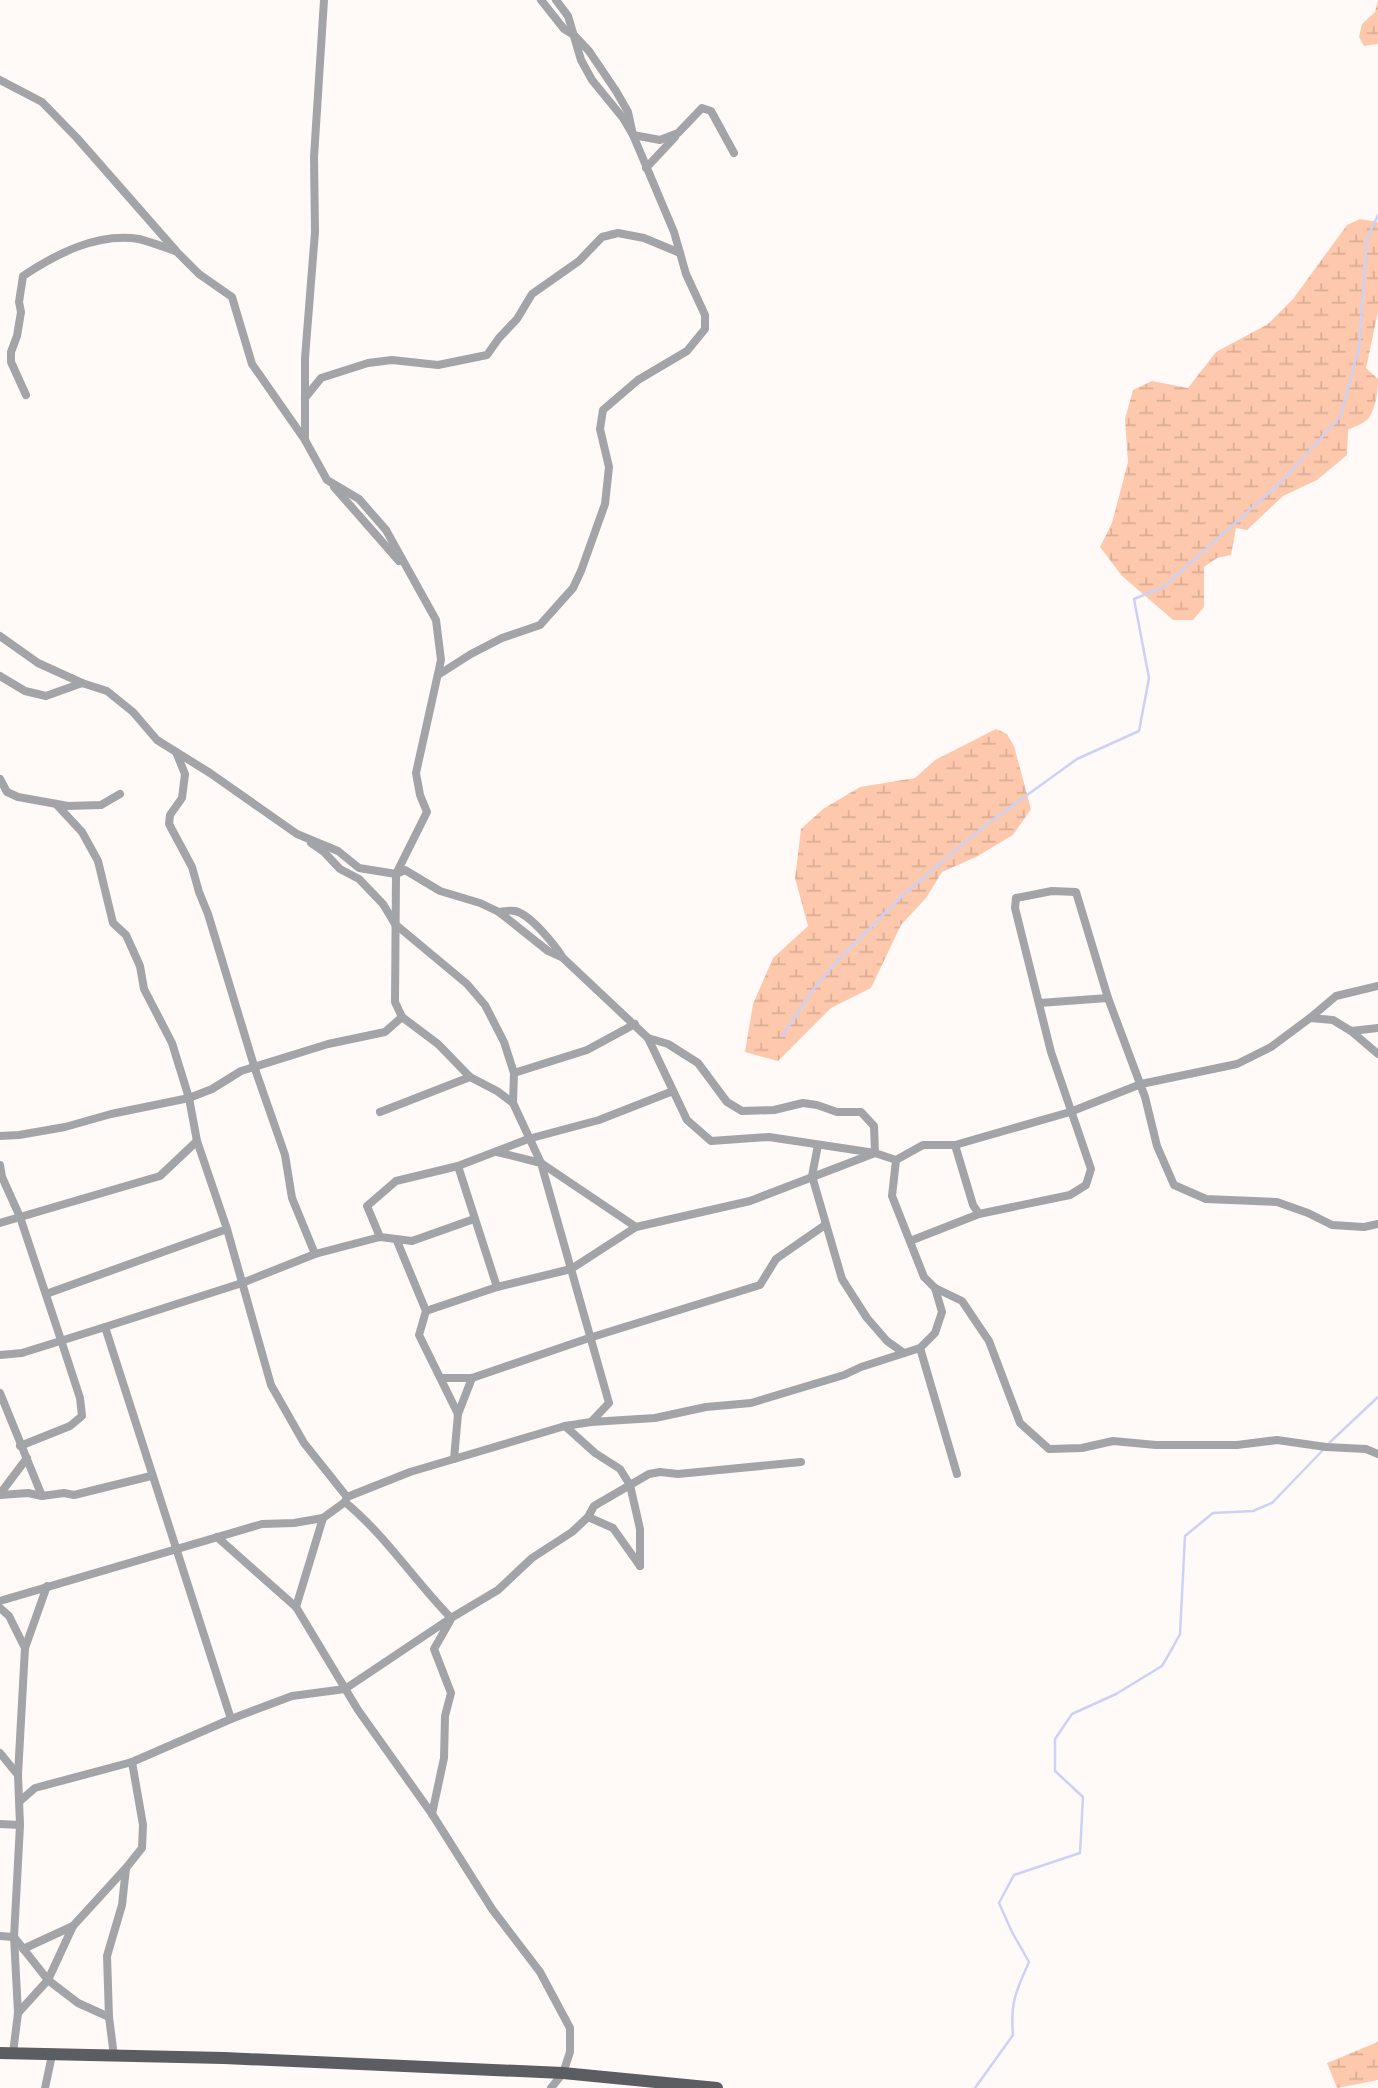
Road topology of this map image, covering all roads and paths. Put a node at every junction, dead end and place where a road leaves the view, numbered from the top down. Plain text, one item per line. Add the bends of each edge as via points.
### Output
1 (324, 0) edge
2 (541, 0) edge
3 (556, 0) edge
4 (574, 35) junction
5 (1, 81) edge
6 (678, 133) junction
7 (633, 135) junction
8 (734, 153) dead end
9 (646, 168) junction
10 (177, 251) junction
11 (680, 253) junction
12 (26, 395) dead end
13 (305, 398) junction
14 (305, 440) junction
15 (0, 636) edge
16 (438, 675) junction
17 (0, 676) edge
18 (82, 683) junction
19 (176, 752) junction
20 (0, 779) edge
21 (120, 794) dead end
22 (56, 804) junction
23 (297, 834) junction
24 (396, 874) junction
25 (395, 924) junction
26 (1378, 986) edge
27 (1108, 998) junction
28 (1039, 1003) junction
29 (402, 1017) junction
30 (1310, 1018) junction
31 (635, 1024) junction
32 (1378, 1028) edge
33 (1352, 1031) junction
34 (648, 1038) junction
35 (1378, 1054) edge
36 (255, 1069) junction
37 (514, 1073) junction
38 (470, 1077) junction
39 (1141, 1084) junction
40 (673, 1091) junction
41 (189, 1098) junction
42 (513, 1103) junction
43 (380, 1112) dead end
44 (1070, 1112) junction
45 (0, 1136) edge
46 (528, 1139) junction
47 (197, 1141) junction
48 (818, 1145) junction
49 (955, 1145) junction
50 (497, 1152) junction
51 (875, 1153) junction
52 (896, 1160) junction
53 (541, 1163) junction
54 (0, 1165) edge
55 (458, 1166) junction
56 (812, 1177) junction
57 (979, 1214) junction
58 (20, 1217) junction
59 (474, 1219) junction
60 (0, 1223) edge
61 (1378, 1224) edge
62 (825, 1225) junction
63 (636, 1227) junction
64 (227, 1229) junction
65 (380, 1237) junction
66 (397, 1241) junction
67 (910, 1241) junction
68 (315, 1254) junction
69 (571, 1269) junction
70 (242, 1283) junction
71 (497, 1287) junction
72 (935, 1288) junction
73 (46, 1294) junction
74 (426, 1311) junction
75 (105, 1327) junction
76 (589, 1338) junction
77 (61, 1340) junction
78 (920, 1348) junction
79 (904, 1353) junction
80 (0, 1355) edge
81 (442, 1378) junction
82 (472, 1378) junction
83 (0, 1393) edge
84 (458, 1414) junction
85 (591, 1422) junction
86 (565, 1426) junction
87 (20, 1446) junction
88 (1378, 1454) edge
89 (27, 1458) junction
90 (454, 1460) junction
91 (801, 1462) dead end
92 (957, 1474) dead end
93 (151, 1476) junction
94 (630, 1485) junction
95 (0, 1495) edge
96 (42, 1496) junction
97 (346, 1500) junction
98 (589, 1517) junction
99 (323, 1518) junction
100 (217, 1538) junction
101 (177, 1549) junction
102 (47, 1586) junction
103 (0, 1601) edge
104 (296, 1607) junction
105 (0, 1608) edge
106 (452, 1618) junction
107 (25, 1648) junction
108 (345, 1689) junction
109 (231, 1719) junction
110 (0, 1753) edge
111 (132, 1762) junction
112 (18, 1775) junction
113 (20, 1801) junction
114 (432, 1814) junction
115 (0, 1824) edge
116 (20, 1825) junction
117 (126, 1868) junction
118 (73, 1926) junction
119 (0, 1936) edge
120 (14, 1937) junction
121 (23, 1949) junction
122 (48, 1980) junction
123 (18, 2013) junction
124 (109, 2017) junction
125 (6, 2053) edge
126 (52, 2056) junction
127 (114, 2056) junction
128 (563, 2073) junction
129 (46, 2088) edge
130 (551, 2088) edge
131 (718, 2088) edge

1 - 13 street
2 - 4 street
3 - 4 street
4 - 7 street via 588,74
4 - 7 street via 617,91
5 - 10 street via 42,102
6 - 7 street via 660,140
6 - 8 street via 702,108 711,111
6 - 9 street
7 - 9 street
9 - 11 street
10 - 12 street via 140,239 115,238 53,256 23,276 11,362
10 - 14 street via 199,274 232,297 252,364
11 - 13 street via 644,238 618,233 601,237 579,261 532,294 487,355 438,365 392,360 368,363 321,378
11 - 16 street via 705,315 705,329 687,351 638,380 603,410 600,429 609,467 605,504 573,588 540,625 492,643
13 - 14 street
14 - 16 street via 327,480 359,499 386,530 417,584 436,620 441,660
15 - 18 street via 38,663
16 - 24 street via 416,773 428,812
17 - 18 street via 25,691 46,696
18 - 19 street via 107,691 157,740
19 - 23 street
19 - 36 street via 185,774 182,798 169,824 192,867
20 - 22 street via 7,792 18,797
21 - 22 street via 101,805
22 - 41 street via 82,832 98,861 113,923 126,935 140,966 144,989 172,1043
23 - 24 street via 338,851 359,868
23 - 25 street via 359,879
24 - 25 street
24 - 31 street via 405,870 440,891 499,912 563,958
25 - 29 street via 395,1002
25 - 37 street via 467,984 485,1005
26 - 30 street via 1336,996
27 - 28 street
27 - 28 street via 1076,892 1052,891 1016,898
27 - 39 street
28 - 44 street
29 - 36 street via 384,1032 328,1044
29 - 38 street via 438,1044
30 - 33 street via 1333,1020
30 - 39 street via 1271,1047 1237,1064
31 - 34 street
31 - 37 street via 587,1050
32 - 33 street
33 - 35 street
34 - 40 street
34 - 51 street via 668,1044 698,1063 727,1102 742,1111 803,1103 837,1112 861,1112 874,1126
36 - 41 street via 241,1071
36 - 68 street via 285,1155 292,1198
37 - 42 street
38 - 42 street
38 - 43 street
39 - 44 street
39 - 61 street via 1157,1146 1174,1185 1206,1199 1277,1202 1332,1225
40 - 46 street via 599,1120
40 - 48 street via 687,1120 712,1141 769,1137
41 - 45 street via 65,1127
41 - 47 street
42 - 46 street
44 - 49 street
44 - 57 street via 1091,1169 1086,1185 1070,1195
46 - 50 street
46 - 53 street
47 - 58 street via 160,1176
47 - 64 street
48 - 51 street
48 - 56 street
49 - 52 street via 923,1145
49 - 57 street
50 - 53 street
50 - 55 street
51 - 52 street
51 - 56 street
52 - 67 street via 892,1196
53 - 63 street
53 - 69 street
54 - 58 street
55 - 59 street
55 - 65 street via 396,1181 368,1206
56 - 62 street
56 - 63 street via 750,1201
57 - 67 street
58 - 60 street
58 - 73 street
59 - 66 street via 412,1241
59 - 71 street
62 - 76 street via 776,1259 760,1284
62 - 79 street via 842,1279 867,1318
63 - 69 street
64 - 70 street
64 - 73 street
65 - 66 street
65 - 68 street
66 - 74 street
67 - 72 street via 924,1277
68 - 70 street
69 - 71 street
69 - 76 street
70 - 75 street
70 - 97 street via 271,1385 303,1443
71 - 74 street
72 - 78 street via 942,1312 935,1332
72 - 88 street via 962,1301 989,1341 1020,1423 1049,1449 1113,1441 1237,1445 1277,1440
73 - 77 street
74 - 81 street via 419,1335
75 - 77 street
75 - 93 street
76 - 82 street
76 - 85 street via 609,1403
77 - 80 street
77 - 87 street via 82,1416 70,1426
78 - 79 street
78 - 92 street
79 - 85 street via 751,1402 655,1418
81 - 82 street
81 - 84 street
82 - 84 street
83 - 87 street
84 - 90 street
85 - 86 street
86 - 90 street
86 - 94 street via 620,1469
87 - 89 street
89 - 95 street
89 - 96 street
90 - 97 street via 410,1472
91 - 94 street via 660,1472
93 - 96 street via 74,1495
93 - 101 street
94 - 98 street via 594,1506
94 - 98 street via 640,1529 640,1566 613,1528
95 - 96 street
97 - 99 street
97 - 106 street
98 - 106 street via 498,1590
99 - 100 street via 262,1524
99 - 104 street
100 - 101 street
100 - 104 street
101 - 102 street
101 - 109 street
102 - 103 street
102 - 107 street
104 - 108 street
105 - 107 street
106 - 108 street
106 - 114 street via 434,1649 451,1693
107 - 112 street
108 - 109 street via 292,1696
108 - 114 street
109 - 111 street
110 - 112 street
111 - 113 street via 35,1788
111 - 117 street via 143,1825 142,1848
112 - 113 street
113 - 116 street
114 - 128 street via 492,1909 540,1972 570,2028 570,2052
115 - 116 street
116 - 120 street
117 - 118 street
117 - 124 street via 122,1905 107,1956
118 - 121 street
118 - 122 street
119 - 120 street
120 - 121 street
120 - 123 street
121 - 122 street
122 - 123 street
122 - 124 street via 78,2003
123 - 125 street
124 - 127 street
125 - 126 main road
126 - 127 main road
126 - 129 street
127 - 128 main road
128 - 130 street
128 - 131 main road

